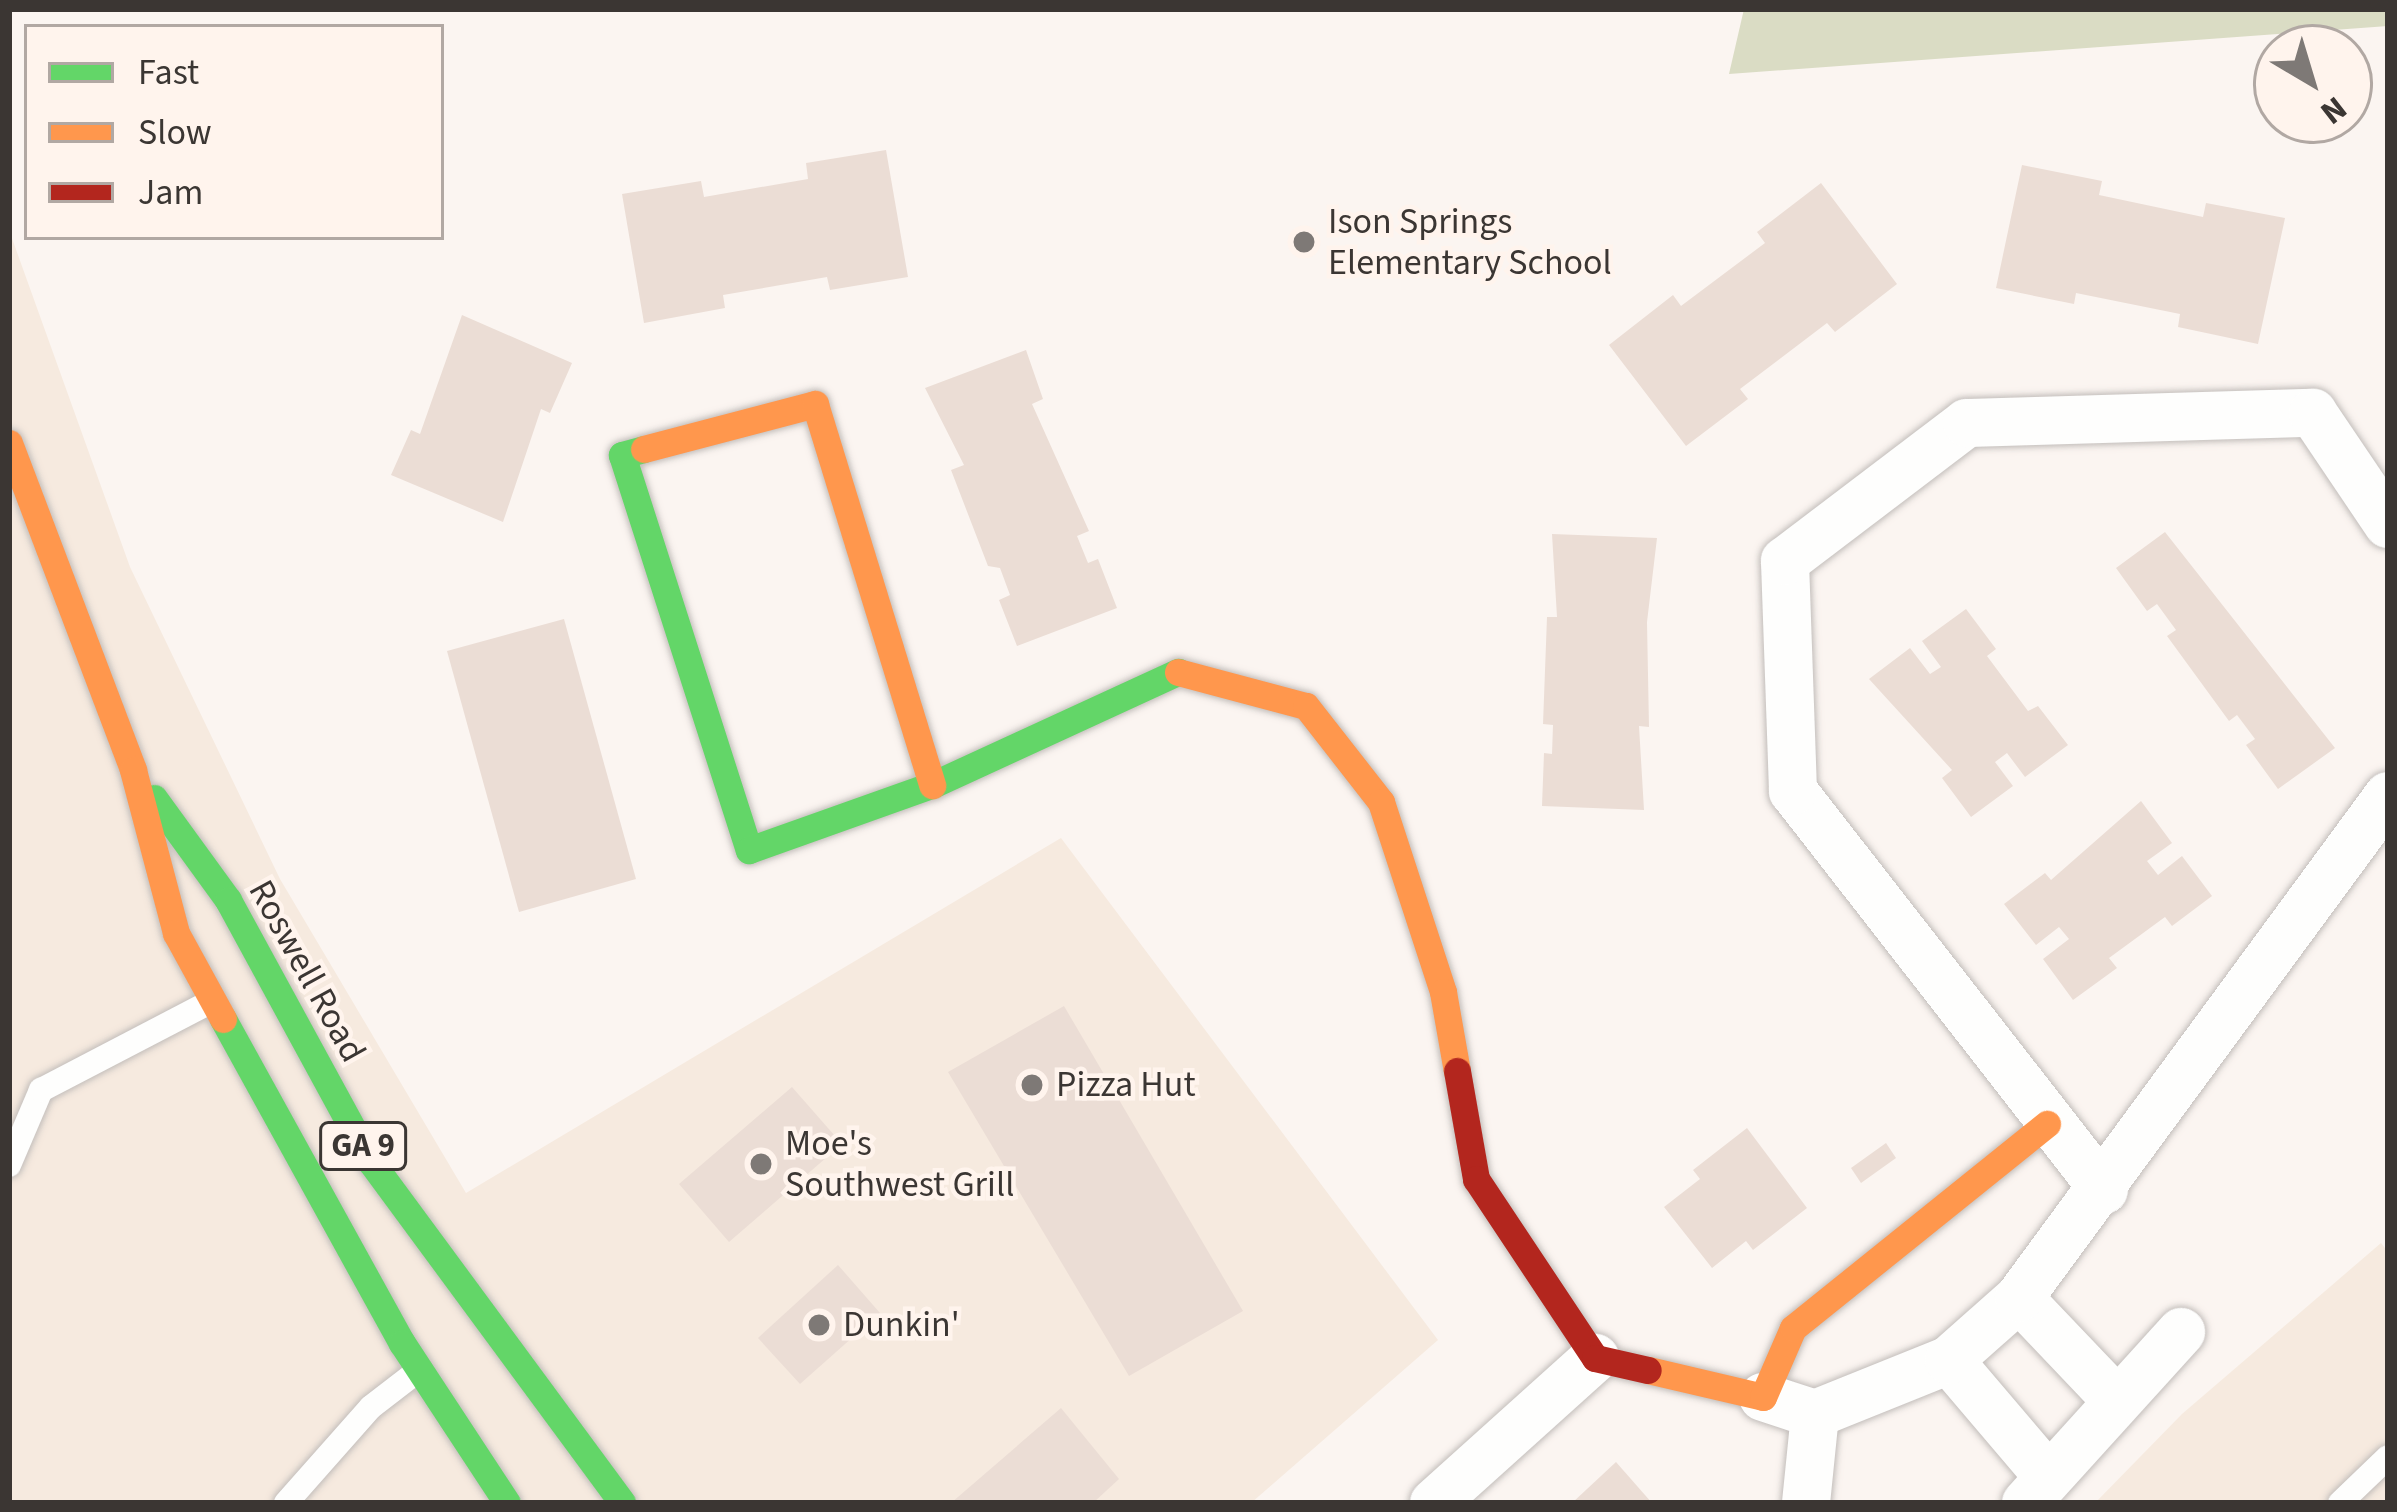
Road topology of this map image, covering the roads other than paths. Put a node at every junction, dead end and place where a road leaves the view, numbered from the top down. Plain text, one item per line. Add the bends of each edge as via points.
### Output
1 (9, 443) edge
2 (2388, 524) edge
3 (133, 770) junction
4 (932, 784) junction
5 (2388, 796) edge
6 (212, 1000) junction
7 (2048, 1124) junction
8 (9, 1166) edge
9 (2104, 1190) junction
10 (2019, 1298) junction
11 (2181, 1332) dead end
12 (1595, 1358) junction
13 (1949, 1360) junction
14 (419, 1370) junction
15 (1763, 1397) junction
16 (2117, 1401) junction
17 (1815, 1414) junction
18 (2388, 1457) edge
19 (2036, 1488) edge
20 (286, 1503) edge
21 (507, 1503) edge
22 (622, 1503) edge
23 (1434, 1503) edge
24 (1806, 1503) edge
25 (2340, 1503) edge

1 - 3 street, Roswell Road / GA 9
2 - 7 street via 2312,412 1967,423 1785,561 1793,791
3 - 6 street, Roswell Road / GA 9 via 176,933
3 - 22 street, Roswell Road / GA 9 via 228,900 371,1162
4 - 4 street via 749,850 622,455 815,404
4 - 12 street via 1184,669 1306,706 1381,802 1443,992 1476,1179
5 - 9 street
6 - 8 lane via 41,1090
6 - 14 street, Roswell Road / GA 9
7 - 9 street
7 - 15 street via 1792,1328
9 - 10 street
10 - 13 street
10 - 16 street
11 - 16 street
12 - 15 street
12 - 23 street
13 - 17 street
13 - 19 street
14 - 20 lane via 371,1406
14 - 21 street, Roswell Road / GA 9
15 - 17 street
16 - 19 street
17 - 24 street
18 - 25 lane

